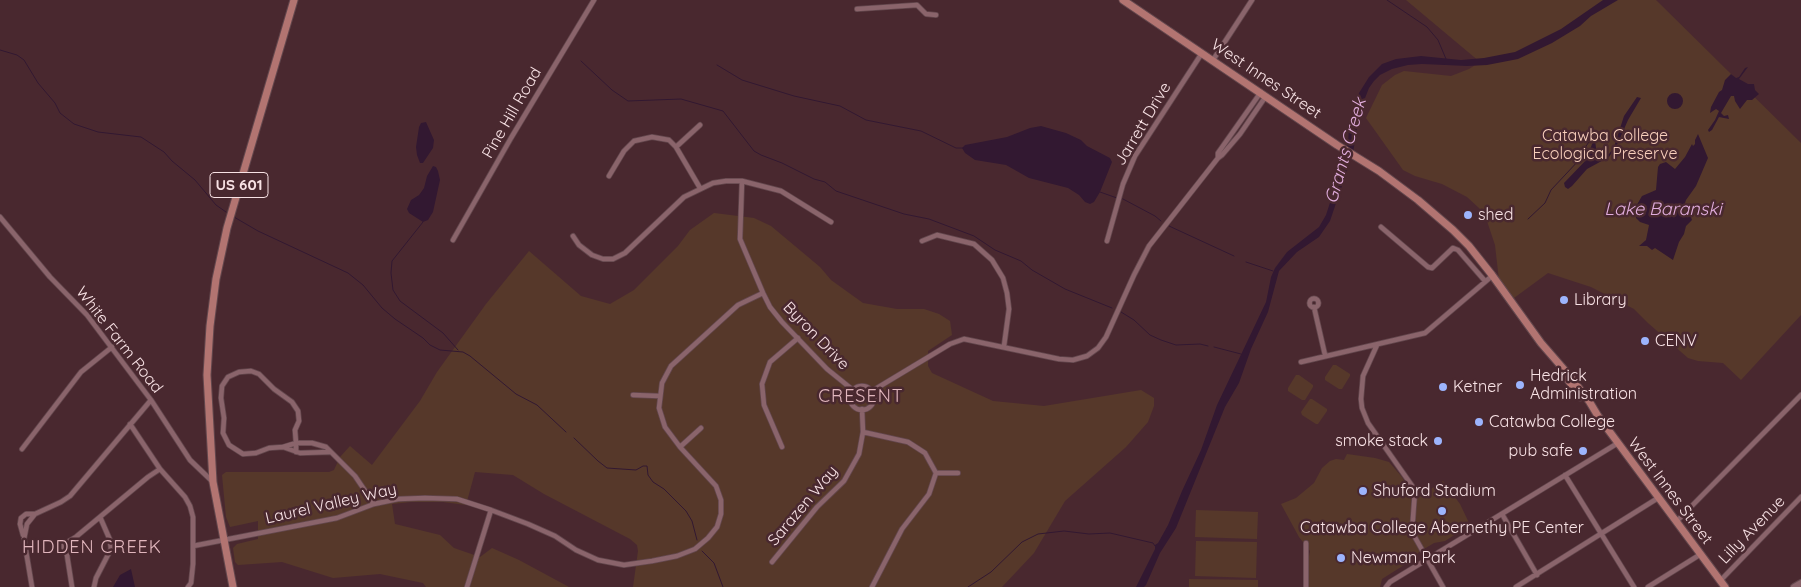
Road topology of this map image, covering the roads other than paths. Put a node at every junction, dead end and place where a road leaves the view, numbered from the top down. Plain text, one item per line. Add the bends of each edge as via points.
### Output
1 (294, 0) edge
2 (594, 0) edge
3 (1123, 0) edge
4 (1252, 0) edge
5 (917, 2) edge
6 (856, 9) dead end
7 (936, 15) dead end
8 (1202, 53) junction
9 (1213, 60) junction
10 (1264, 94) junction
11 (1245, 115) junction
12 (1251, 119) junction
13 (700, 125) dead end
14 (676, 146) junction
15 (1218, 158) junction
16 (609, 176) dead end
17 (742, 181) junction
18 (700, 188) junction
19 (0, 217) edge
20 (830, 222) dead end
21 (1381, 227) dead end
22 (573, 236) dead end
23 (454, 240) dead end
24 (922, 241) dead end
25 (1107, 241) dead end
26 (1492, 276) junction
27 (1485, 280) junction
28 (763, 293) junction
29 (1314, 308) dead end
30 (798, 338) junction
31 (1377, 345) junction
32 (1004, 346) junction
33 (112, 347) junction
34 (1325, 355) junction
35 (1301, 362) dead end
36 (854, 390) junction
37 (872, 391) junction
38 (633, 395) dead end
39 (1801, 395) edge
40 (659, 396) junction
41 (151, 400) junction
42 (862, 409) junction
43 (130, 424) junction
44 (701, 428) dead end
45 (863, 432) junction
46 (296, 443) junction
47 (1618, 443) junction
48 (283, 447) junction
49 (680, 447) junction
50 (782, 447) dead end
51 (22, 449) dead end
52 (296, 452) junction
53 (330, 452) junction
54 (160, 469) junction
55 (936, 473) junction
56 (958, 473) dead end
57 (1565, 475) junction
58 (213, 482) junction
59 (1801, 497) edge
60 (1658, 498) junction
61 (374, 504) junction
62 (491, 510) junction
63 (35, 514) junction
64 (1502, 514) junction
65 (100, 518) junction
66 (1677, 522) junction
67 (1601, 534) junction
68 (24, 539) junction
69 (224, 540) junction
70 (1306, 544) dead end
71 (192, 546) junction
72 (1701, 554) junction
73 (1428, 559) junction
74 (772, 562) dead end
75 (1536, 575) junction
76 (1801, 583) edge
77 (1722, 584) edge
78 (32, 587) edge
79 (72, 587) edge
80 (94, 587) edge
81 (188, 587) edge
82 (233, 587) edge
83 (467, 587) edge
84 (872, 587) edge
85 (1306, 587) edge
86 (1386, 587) edge
87 (1444, 587) edge
88 (1516, 587) edge
89 (1634, 587) edge
90 (1648, 587) edge
91 (1794, 587) edge

1 - 58 main road, US 601 via 229,218 216,279 207,375
2 - 23 street, Pine Hill Road
3 - 8 main road, West Innes Street
4 - 9 street
5 - 6 street
5 - 7 street via 926,14
8 - 9 main road, West Innes Street
8 - 25 street, Jarrett Drive via 1135,156 1123,184
9 - 10 main road, West Innes Street
10 - 11 street
10 - 12 street
10 - 26 main road, West Innes Street via 1399,185 1469,246
11 - 12 street
11 - 15 street via 1218,153
12 - 15 street
13 - 14 street
14 - 16 street via 669,140 652,137 634,141
14 - 18 street
15 - 32 street via 1149,246 1098,348 1073,360
17 - 18 street via 713,183
17 - 20 street via 782,191
17 - 28 street, Byron Drive via 740,238
18 - 22 street via 684,197 625,253 613,259 592,255
19 - 33 street, White Farm Road
21 - 27 street via 1432,268 1453,248 1458,250
24 - 32 street via 937,235 974,244 992,260 1003,278 1007,293 1009,309
26 - 27 street
26 - 47 main road, West Innes Street via 1510,294
27 - 31 street via 1425,333
28 - 30 street, Byron Drive via 770,307
28 - 40 street, Laurel Valley Way via 738,305 671,366
29 - 34 street
30 - 36 street, Byron Drive via 827,369
30 - 50 street via 770,362 762,384 764,405
31 - 34 street
31 - 73 street via 1363,376 1362,408 1368,424 1416,490 1412,532
32 - 37 street via 970,339 957,340
33 - 41 street, White Farm Road
33 - 51 street via 81,372
34 - 35 street
36 - 37 street, Byron Drive via 863,386
36 - 42 street, Byron Drive via 851,401
37 - 42 street via 872,405
38 - 40 street
39 - 66 street
40 - 49 street, Laurel Valley Way via 661,419
41 - 43 street
41 - 58 street, White Farm Road via 190,460
42 - 45 street, Sarazen Way
43 - 54 street
43 - 63 street via 70,496
44 - 49 street
45 - 55 street via 908,442 925,453
45 - 74 street, Sarazen Way via 859,454 844,481 817,507
46 - 48 street
46 - 48 street via 295,430 300,421 292,402 251,371 239,372 228,378 222,386 221,398 223,432 229,445 243,454
46 - 52 street
46 - 53 street via 319,444
47 - 57 street
47 - 60 main road, West Innes Street
48 - 52 street
49 - 62 street, Laurel Valley Way via 716,486 722,508 717,527 708,538 695,549 677,556 624,565 598,560 554,536
52 - 53 street
53 - 61 street via 355,476
54 - 65 street
54 - 71 street via 190,506
55 - 56 street
55 - 84 street via 930,494 902,529
57 - 64 street
57 - 67 street
58 - 69 main road, US 601
59 - 77 street, Lilly Avenue
60 - 66 main road, West Innes Street
60 - 67 street
61 - 62 street, Laurel Valley Way via 398,498 457,499
61 - 69 street, Laurel Valley Way via 337,518
62 - 83 street
63 - 68 street via 27,524
63 - 68 street via 21,518
64 - 73 street
64 - 75 street
65 - 79 street via 77,536 67,555
65 - 80 street via 111,549
66 - 72 main road, West Innes Street
67 - 75 street
67 - 89 street
68 - 78 street
69 - 71 street, Laurel Valley Way
69 - 82 main road, US 601
70 - 85 street
71 - 81 street via 193,564
72 - 77 main road, West Innes Street
72 - 90 street
73 - 86 street
73 - 87 street
75 - 88 street
76 - 91 street

